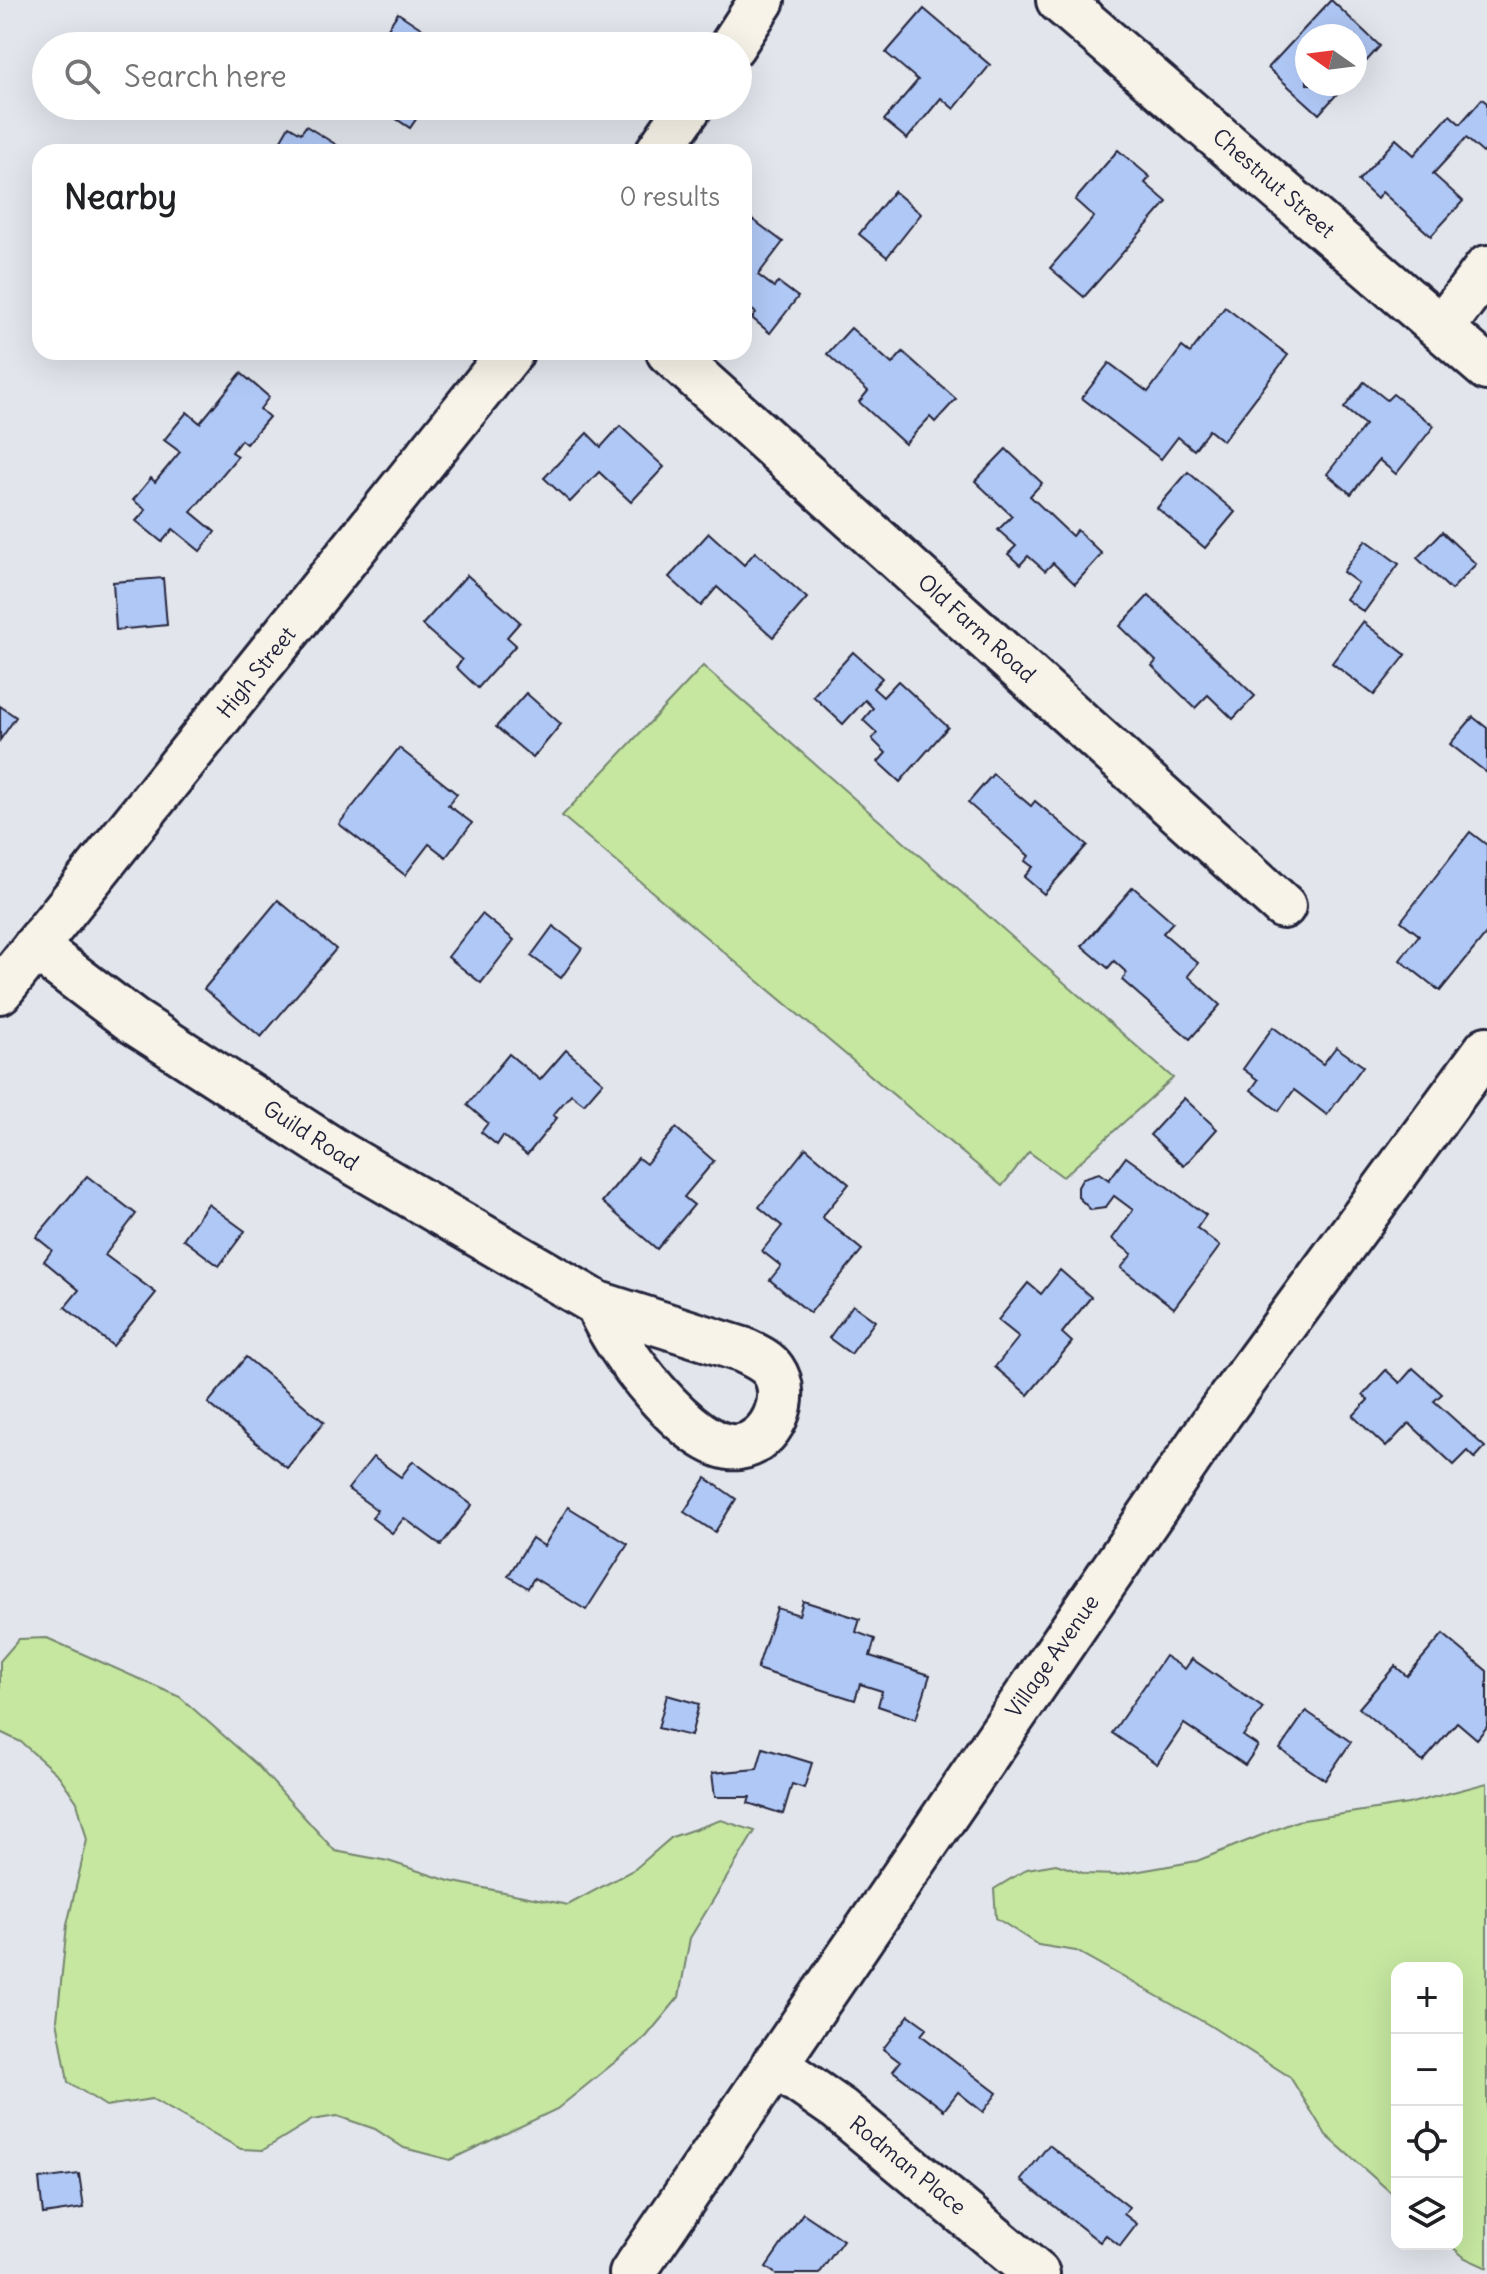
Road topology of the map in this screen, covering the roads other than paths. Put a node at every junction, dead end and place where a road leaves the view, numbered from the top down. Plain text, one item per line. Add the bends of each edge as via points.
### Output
1 (762, 0) edge
2 (1059, 0) edge
3 (741, 32) edge
4 (680, 120) edge
5 (664, 144) edge
6 (1487, 268) edge
7 (1442, 328) junction
8 (505, 360) edge
9 (678, 360) edge
10 (1487, 368) edge
11 (1283, 906) dead end
12 (35, 947) junction
13 (0, 991) edge
14 (1487, 1049) edge
15 (598, 1304) dead end
16 (774, 2064) junction
17 (632, 2274) edge
18 (1037, 2274) edge

1 - 3 street
2 - 7 street, Chestnut Street
4 - 5 street
6 - 7 street
7 - 10 street, Chestnut Street
8 - 12 street, High Street
9 - 11 street, Old Farm Road
12 - 13 street, High Street
12 - 15 street, Guild Road via 133,1021 367,1171
14 - 16 street, Village Avenue via 1220,1413
16 - 17 street, Village Avenue
16 - 18 street, Rodman Place via 839,2109

